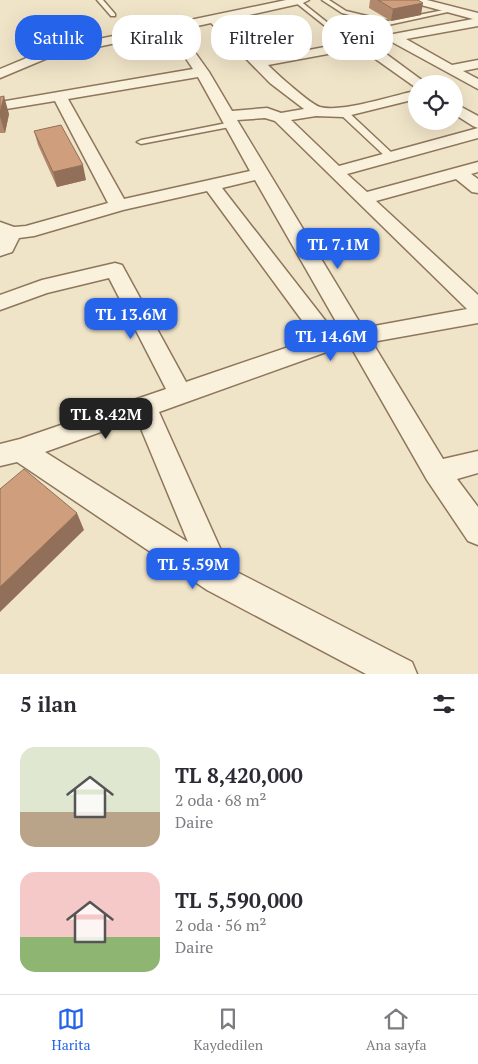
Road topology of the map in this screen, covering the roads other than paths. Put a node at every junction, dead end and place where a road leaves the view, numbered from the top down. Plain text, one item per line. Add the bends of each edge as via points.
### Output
1 (100, 0) edge
2 (325, 0) edge
3 (470, 0) edge
4 (300, 1) edge
5 (422, 1) edge
6 (454, 10) junction
7 (113, 15) dead end
8 (228, 15) edge
9 (478, 16) edge
10 (322, 20) edge
11 (478, 22) edge
12 (395, 38) joint
13 (112, 40) edge
14 (322, 51) edge
15 (193, 60) edge
16 (386, 60) edge
17 (259, 62) joint
18 (478, 64) edge
19 (450, 69) junction
20 (202, 72) junction
21 (0, 74) edge
22 (408, 76) edge
23 (478, 85) edge
24 (60, 97) junction
25 (408, 97) edge
26 (0, 106) edge
27 (316, 111) junction
28 (343, 112) junction
29 (463, 113) edge
30 (280, 118) junction
31 (230, 120) junction
32 (478, 123) edge
33 (478, 133) edge
34 (141, 142) dead end
35 (390, 156) junction
36 (478, 168) edge
37 (335, 172) junction
38 (458, 172) junction
39 (260, 174) junction
40 (210, 184) junction
41 (478, 188) edge
42 (363, 199) junction
43 (119, 206) junction
44 (6, 231) edge
45 (0, 250) edge
46 (0, 303) edge
47 (478, 306) edge
48 (478, 315) edge
49 (357, 336) junction
50 (330, 342) junction
51 (180, 393) junction
52 (144, 406) junction
53 (10, 452) edge
54 (478, 462) edge
55 (437, 472) junction
56 (478, 531) edge
57 (218, 579) junction
58 (400, 674) edge

1 - 7 lane
2 - 6 lane via 344,12 388,23
3 - 6 street
4 - 8 street
4 - 10 lane
5 - 6 street
6 - 9 street
11 - 12 street
12 - 19 street
13 - 21 street via 46,54
14 - 17 street
15 - 20 street
16 - 22 street
17 - 27 street via 275,80
18 - 19 street
19 - 23 street
20 - 24 street
20 - 31 street
24 - 26 street
24 - 43 street
25 - 28 street
27 - 28 street
27 - 30 street
28 - 35 lane
29 - 32 street
30 - 31 street via 267,113
30 - 37 street
31 - 34 lane
31 - 39 street
33 - 35 street
35 - 37 street
36 - 38 street
37 - 42 street
38 - 41 street
38 - 42 street
39 - 40 street
39 - 49 street
40 - 43 street
40 - 50 street
42 - 47 street
43 - 44 street via 27,232
44 - 45 street via 5,248
46 - 51 street via 42,287 115,270
48 - 49 street
49 - 50 street
49 - 55 street
50 - 51 street
51 - 52 street
52 - 53 street
52 - 57 street
53 - 57 street
54 - 55 street
55 - 56 street
57 - 58 street

